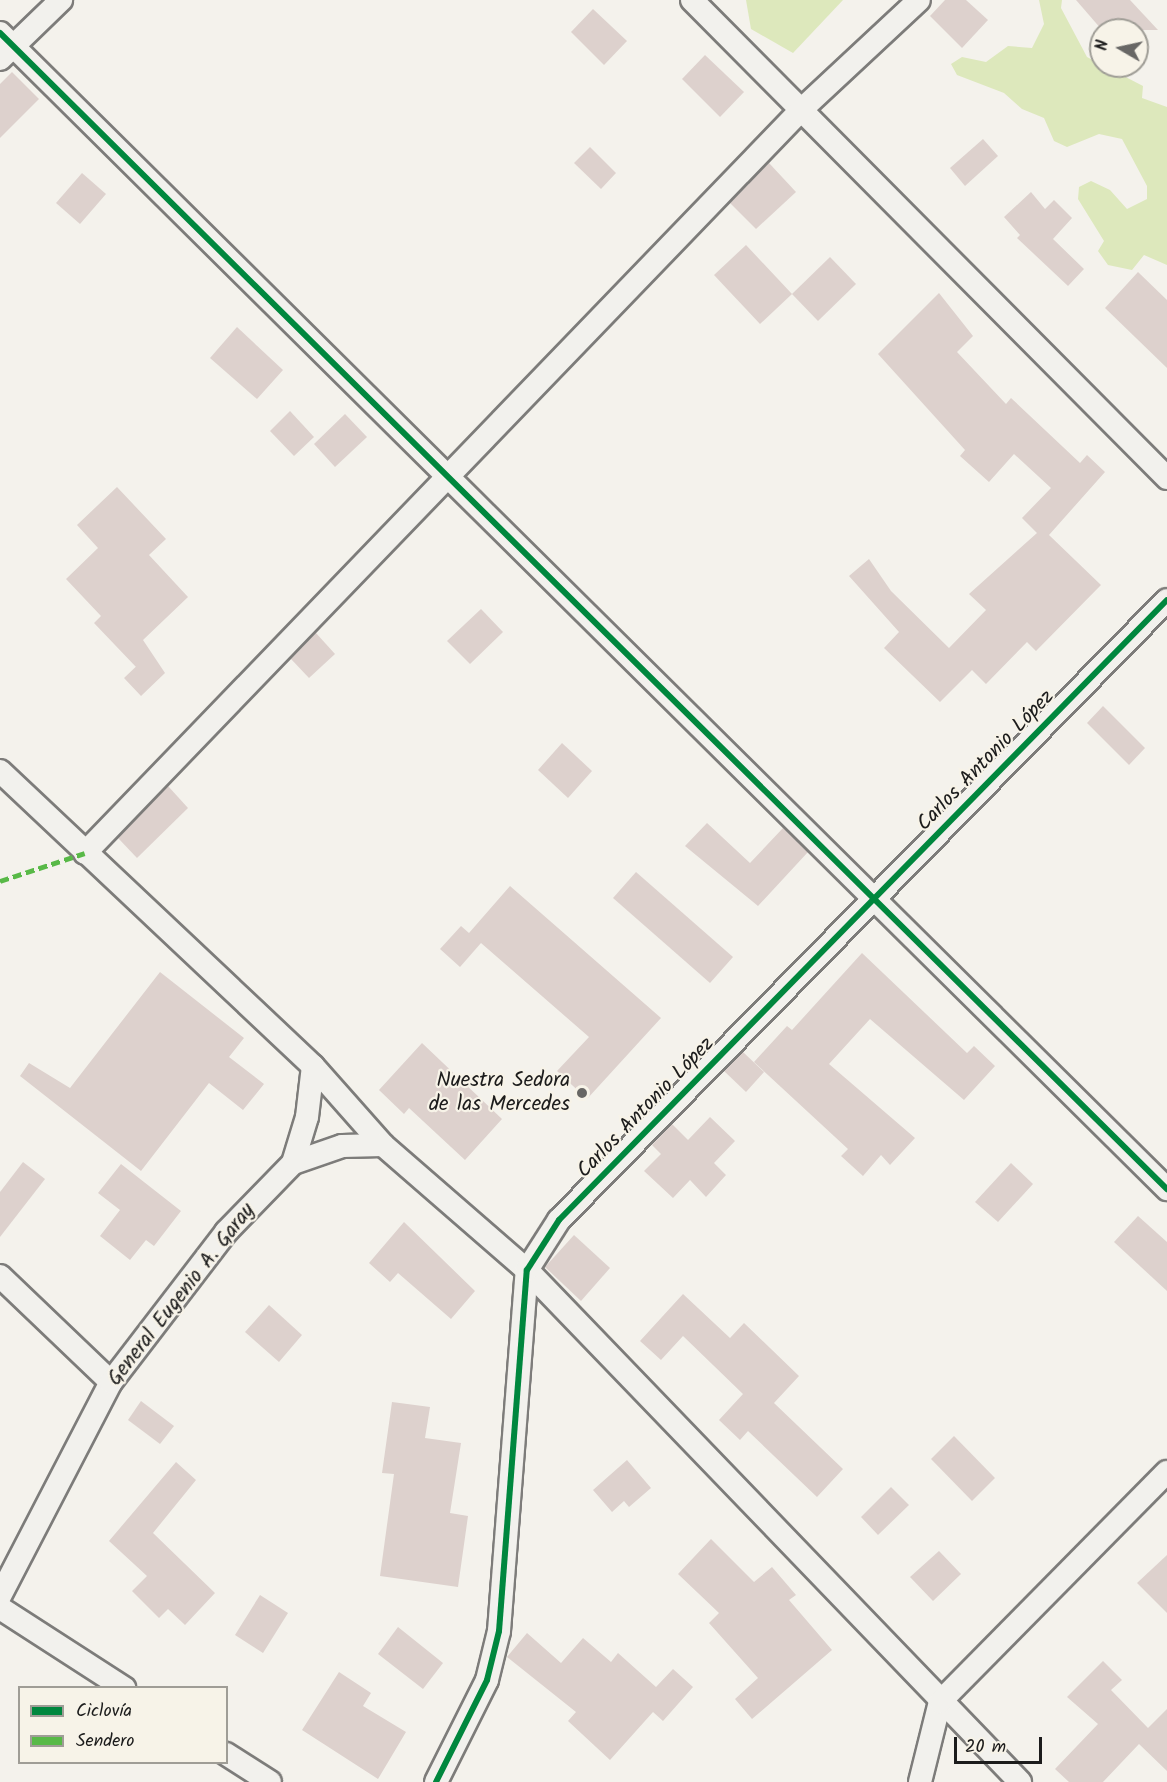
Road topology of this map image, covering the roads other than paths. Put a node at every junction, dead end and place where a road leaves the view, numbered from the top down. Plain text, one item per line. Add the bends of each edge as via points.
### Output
1 (61, 0) edge
2 (692, 0) edge
3 (919, 0) edge
4 (4, 47) edge
5 (801, 110) junction
6 (448, 476) junction
7 (1167, 478) edge
8 (1167, 600) edge
9 (0, 771) edge
10 (86, 852) junction
11 (874, 899) junction
12 (313, 1066) junction
13 (383, 1145) junction
14 (293, 1163) junction
15 (1167, 1189) edge
16 (527, 1270) junction
17 (0, 1276) edge
18 (111, 1382) junction
19 (1167, 1472) edge
20 (0, 1596) edge
21 (0, 1608) edge
22 (121, 1686) edge
23 (940, 1702) junction
24 (228, 1755) edge
25 (270, 1782) edge
26 (436, 1782) edge
27 (920, 1782) edge
28 (1020, 1782) edge

1 - 4 street
2 - 5 street
3 - 5 street
4 - 6 street
5 - 6 street
5 - 7 street
6 - 10 street
6 - 11 street
8 - 11 street, Carlos Antonio López
9 - 10 street
10 - 12 street
11 - 15 street
11 - 16 street, Carlos Antonio López via 559,1220
12 - 13 street
12 - 14 street, General Eugenio A. Garay via 307,1117
13 - 14 street, General Eugenio A. Garay via 342,1146
13 - 16 street
14 - 18 street, General Eugenio A. Garay via 226,1232
16 - 23 street
16 - 26 street, Carlos Antonio López via 499,1631 487,1680
17 - 18 street
18 - 20 street, General Eugenio A. Garay
19 - 23 street
21 - 22 street
23 - 27 street
23 - 28 street
24 - 25 street

